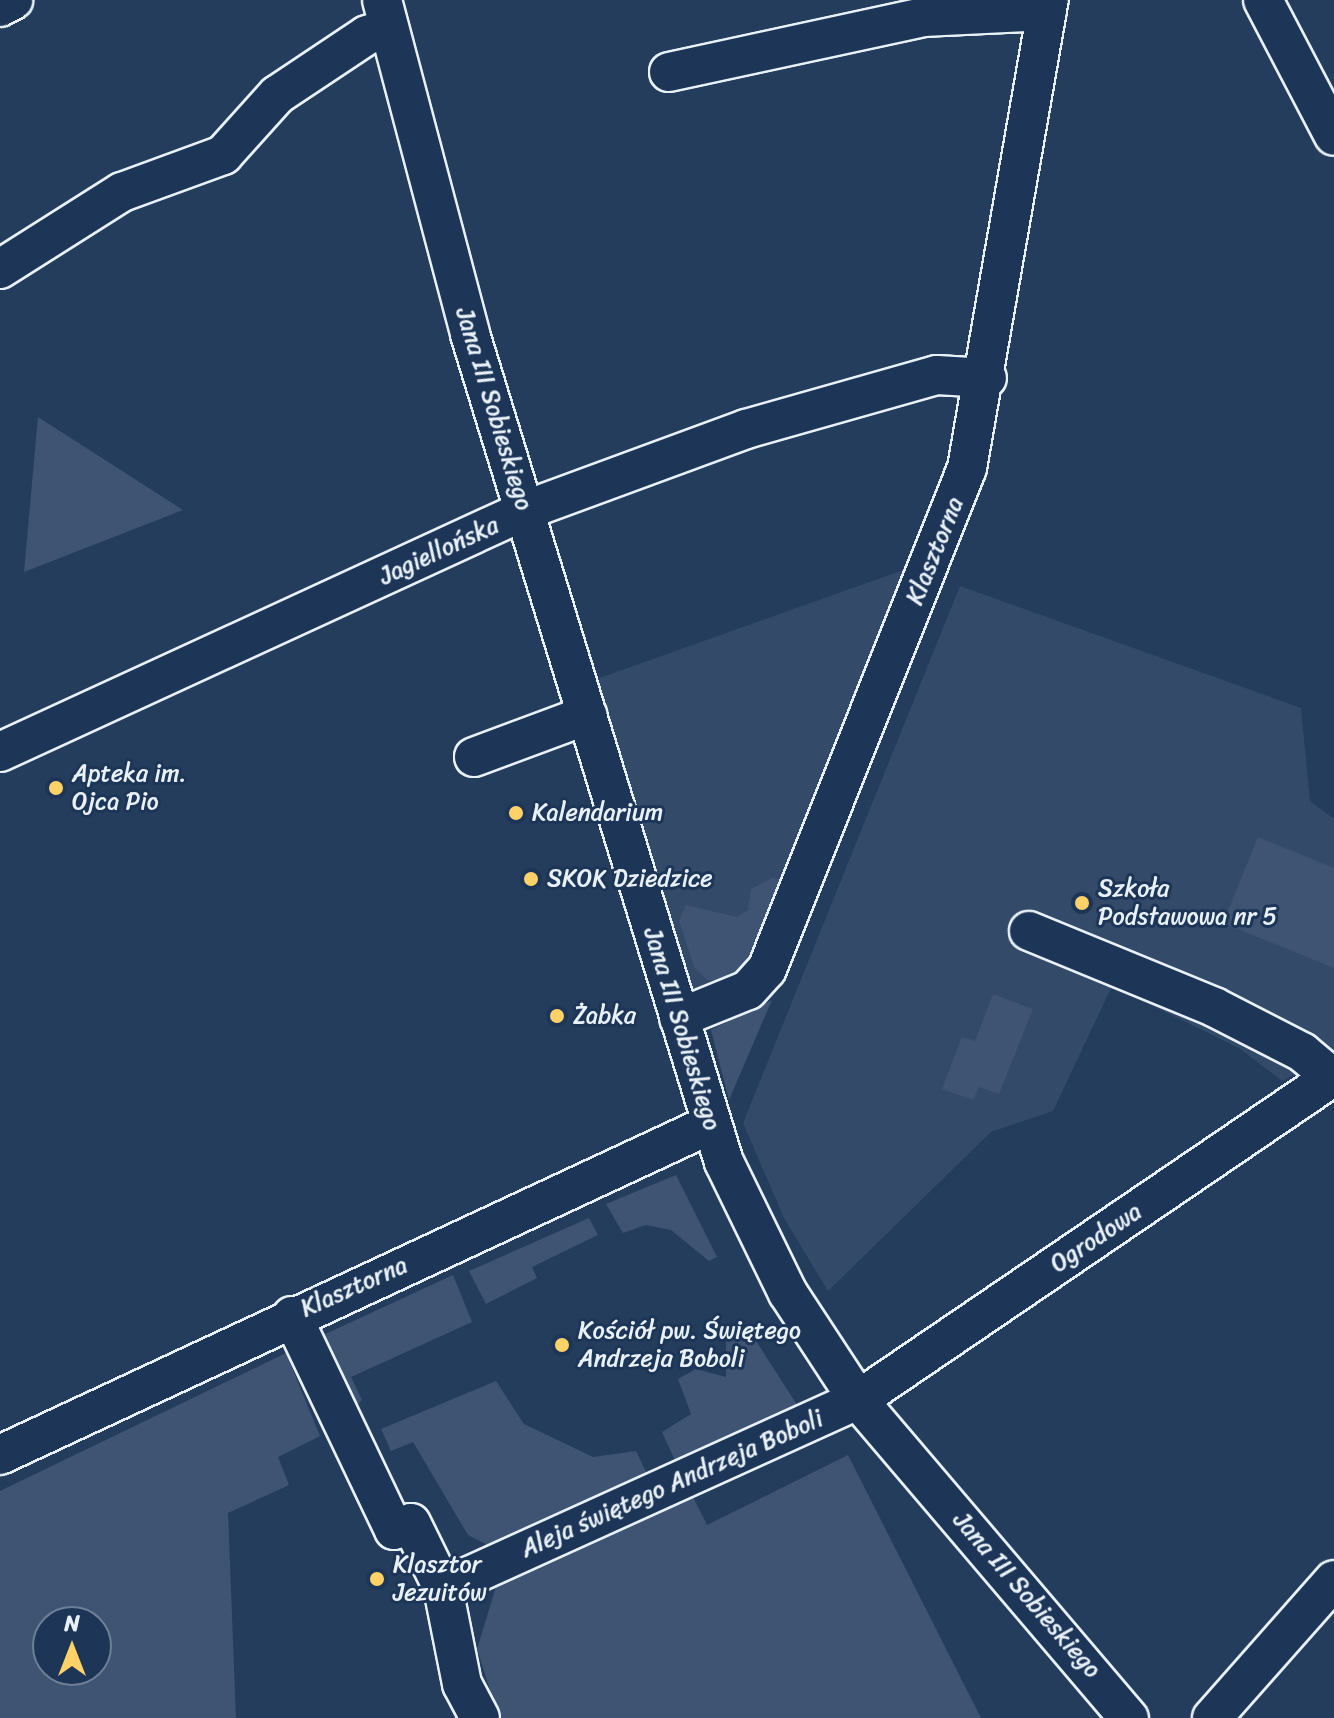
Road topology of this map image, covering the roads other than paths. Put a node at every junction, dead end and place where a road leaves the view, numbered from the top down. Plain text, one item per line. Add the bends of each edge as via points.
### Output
1 (13, 0) edge
2 (1263, 0) edge
3 (1048, 6) edge
4 (0, 7) edge
5 (386, 14) edge
6 (669, 72) dead end
7 (1334, 136) edge
8 (0, 269) edge
9 (987, 378) junction
10 (526, 510) junction
11 (587, 715) junction
12 (0, 752) edge
13 (474, 757) dead end
14 (1029, 931) dead end
15 (679, 1018) junction
16 (1333, 1077) edge
17 (711, 1124) junction
18 (292, 1316) junction
19 (858, 1400) junction
20 (0, 1455) edge
21 (1334, 1580) edge
22 (443, 1588) junction
23 (480, 1718) edge
24 (1129, 1718) edge
25 (1212, 1718) edge

1 - 4 street
2 - 7 street
3 - 6 street, Klasztorna via 923,17
3 - 9 street, Klasztorna
5 - 8 street via 367,35 277,95 223,155 122,192
5 - 10 street, Jana III Sobieskiego
9 - 10 street, Jagiellońska via 937,375 746,429
9 - 15 street, Klasztorna via 967,468 767,969 748,990
10 - 11 street, Jana III Sobieskiego
10 - 12 street, Jagiellońska
11 - 13 street
11 - 15 street, Jana III Sobieskiego
14 - 16 street via 1214,1007 1302,1052
15 - 17 street, Jana III Sobieskiego
16 - 19 street, Ogrodowa
17 - 18 street, Klasztorna
17 - 19 street, Jana III Sobieskiego via 788,1293
18 - 20 street, Klasztorna
18 - 22 street via 394,1530 411,1523
19 - 22 street, Aleja świętego Andrzeja Boboli
19 - 24 street, Jana III Sobieskiego
21 - 25 street
22 - 23 street via 462,1684

